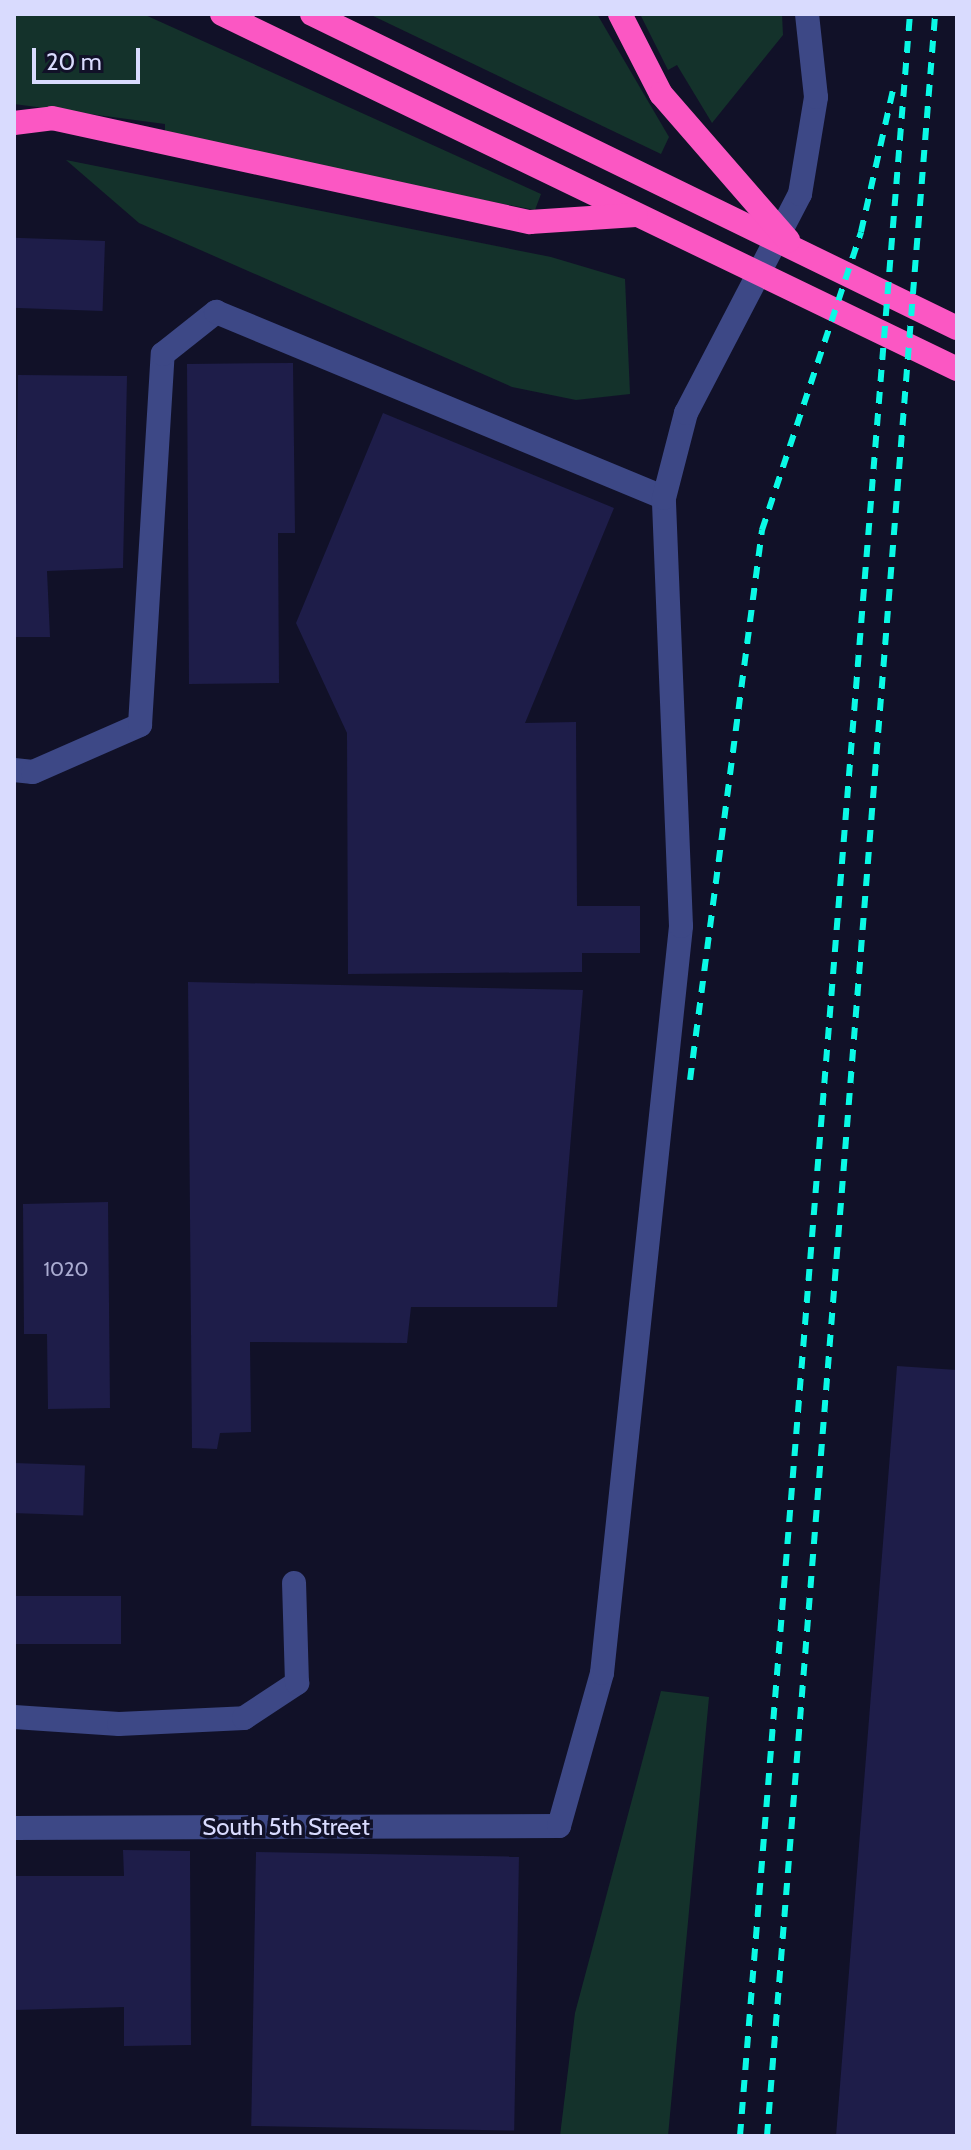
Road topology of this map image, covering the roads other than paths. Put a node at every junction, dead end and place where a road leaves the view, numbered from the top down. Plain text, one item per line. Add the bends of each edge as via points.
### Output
1 (222, 14) edge
2 (312, 14) edge
3 (620, 14) edge
4 (807, 14) edge
5 (14, 123) edge
6 (650, 220) junction
7 (798, 251) junction
8 (957, 328) edge
9 (957, 369) edge
10 (664, 498) junction
11 (14, 770) edge
12 (294, 1583) dead end
13 (14, 1717) edge
14 (14, 1828) edge

1 - 6 highway
2 - 7 highway
3 - 7 highway via 642,64 697,142
4 - 10 lane via 816,97 800,194 686,413
5 - 6 highway via 52,118 530,222
6 - 9 highway
7 - 8 highway
10 - 11 lane via 216,312 163,354 140,725 33,772
10 - 14 lane, South 5th Street via 681,926 602,1673 559,1826
12 - 13 lane via 297,1683 244,1718 119,1724

